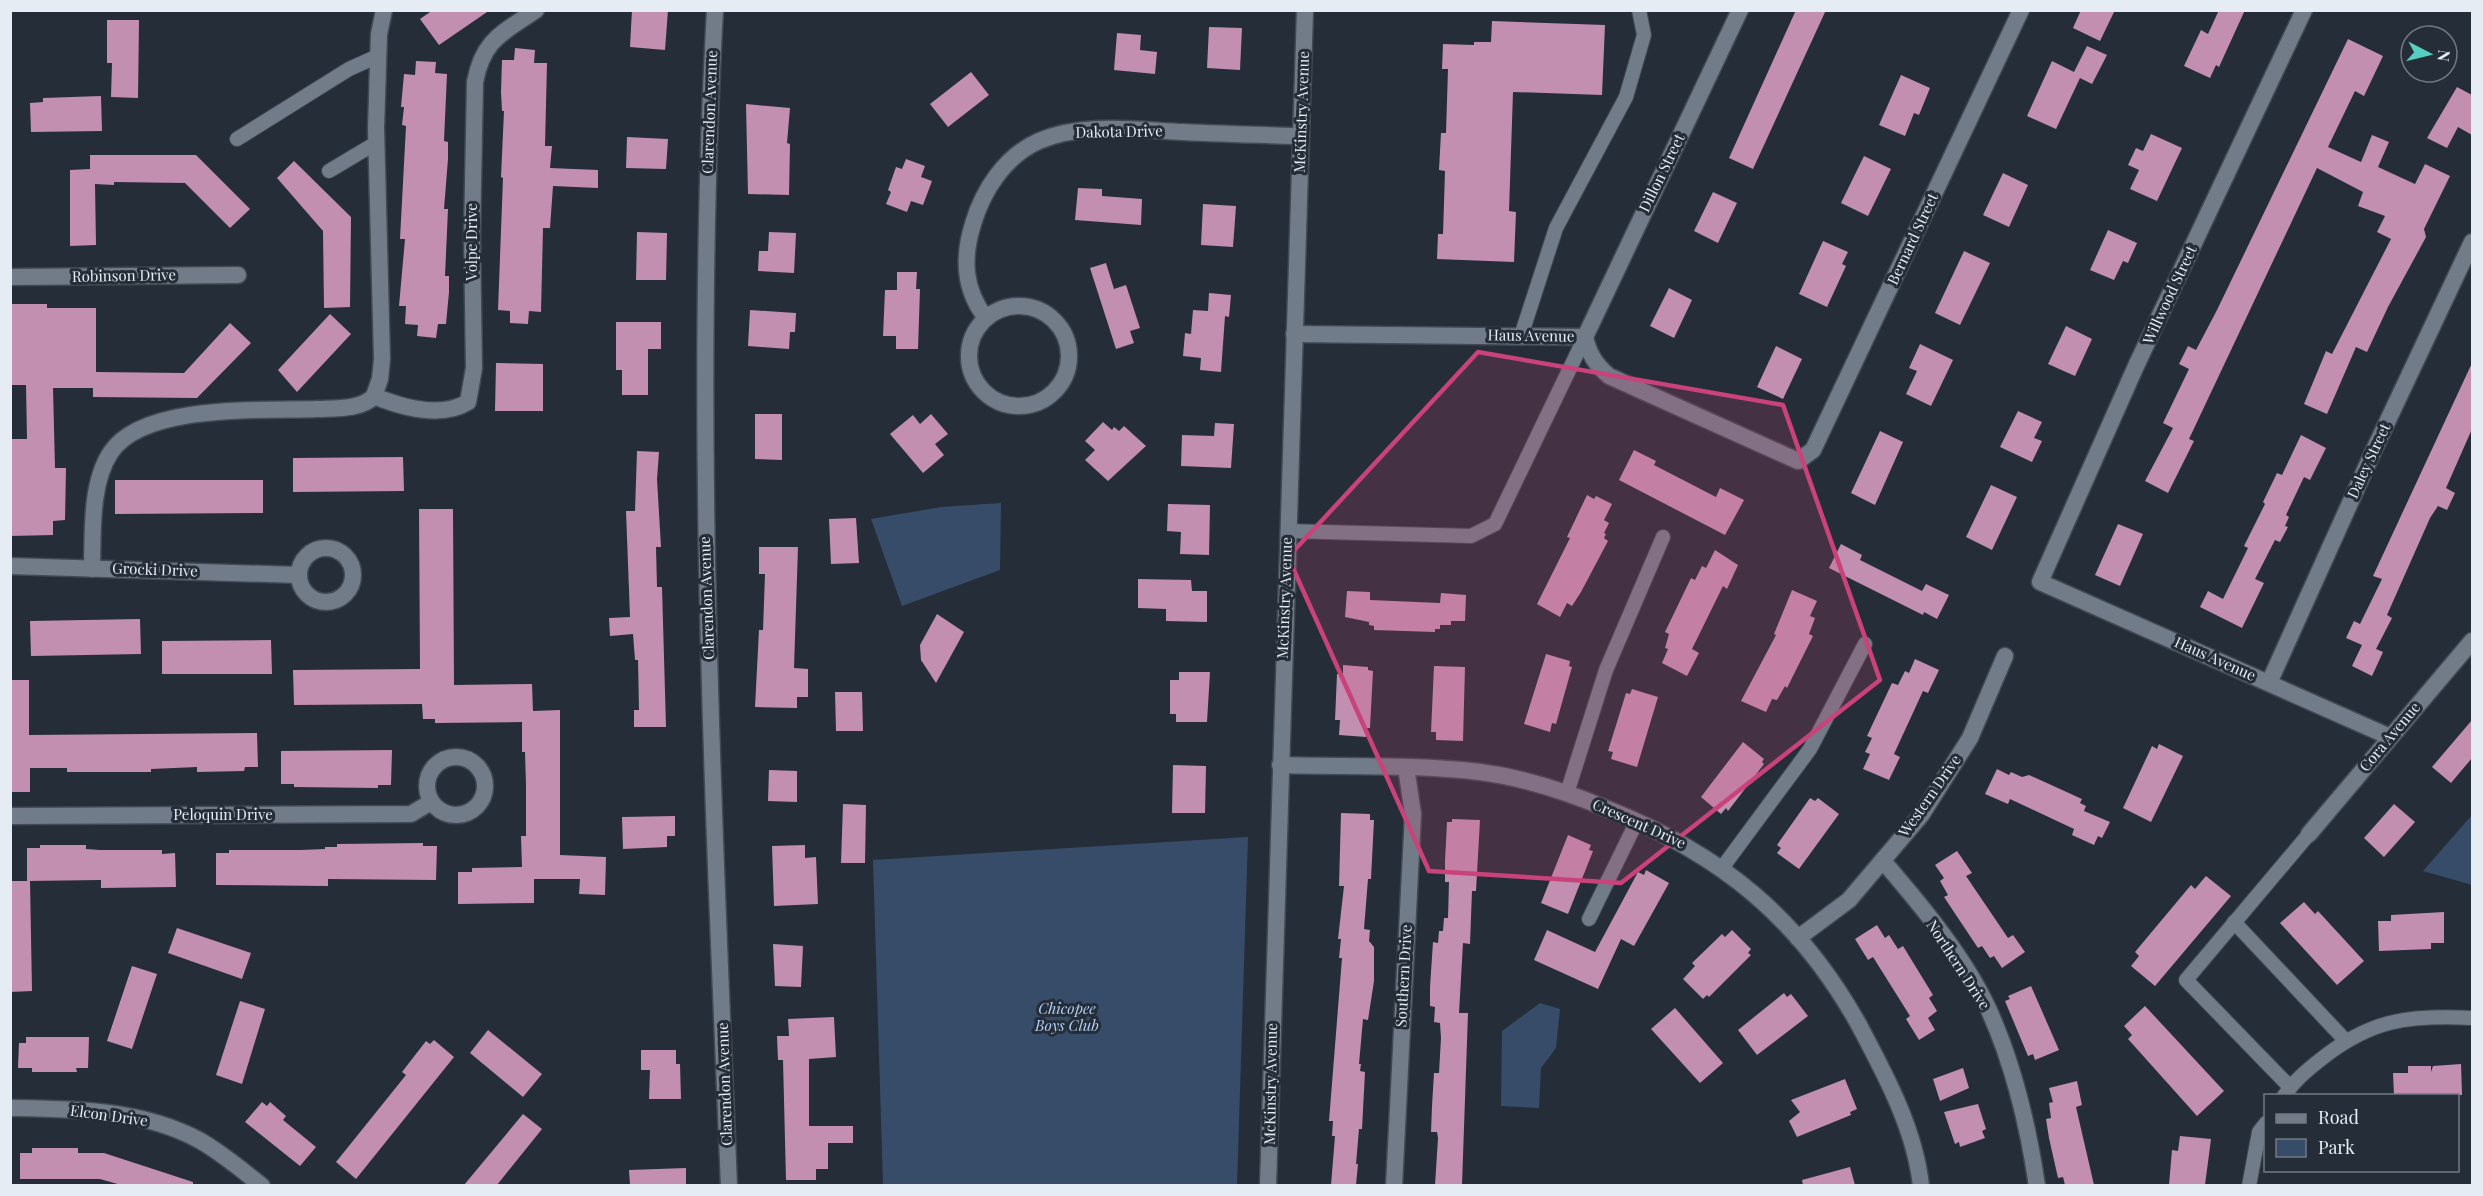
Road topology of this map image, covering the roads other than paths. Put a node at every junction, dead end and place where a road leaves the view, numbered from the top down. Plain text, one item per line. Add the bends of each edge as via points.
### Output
1 (384, 10) edge
2 (536, 10) edge
3 (715, 10) edge
4 (1305, 10) edge
5 (1639, 10) edge
6 (1740, 10) edge
7 (2021, 10) edge
8 (2304, 10) edge
9 (378, 56) junction
10 (1301, 136) junction
11 (237, 139) dead end
12 (376, 143) junction
13 (329, 171) dead end
14 (2472, 242) edge
15 (238, 275) dead end
16 (10, 277) edge
17 (986, 318) junction
18 (1294, 334) junction
19 (1521, 336) junction
20 (1585, 337) junction
21 (374, 396) junction
22 (1798, 461) joint
23 (1288, 531) junction
24 (1663, 537) dead end
25 (10, 566) edge
26 (92, 569) junction
27 (299, 575) dead end
28 (2040, 582) joint
29 (2472, 641) edge
30 (1864, 644) dead end
31 (2005, 656) dead end
32 (2270, 683) junction
33 (2390, 737) junction
34 (1280, 765) junction
35 (1406, 768) junction
36 (1567, 793) junction
37 (432, 802) dead end
38 (10, 816) edge
39 (1637, 821) junction
40 (2309, 834) joint
41 (1883, 861) junction
42 (1722, 868) junction
43 (1589, 920) dead end
44 (2234, 922) junction
45 (1798, 938) junction
46 (2472, 1018) edge
47 (2345, 1040) junction
48 (2287, 1091) edge
49 (10, 1108) edge
50 (2264, 1124) edge
51 (262, 1185) edge
52 (729, 1185) edge
53 (1268, 1185) edge
54 (1394, 1185) edge
55 (1921, 1185) edge
56 (2037, 1185) edge
57 (2249, 1185) edge

1 - 9 street
2 - 21 street, Volpe Drive via 489,45 480,59 475,82 474,357 470,399 463,405 424,410
3 - 52 street, Clarendon Avenue via 705,234 704,481
4 - 10 street, McKinstry Avenue
5 - 19 lane via 1644,35 1626,97 1556,228
6 - 20 street, Dillon Street
7 - 22 street, Bernard Street via 1813,450
8 - 28 street, Willwood Street via 2136,366
9 - 11 lane via 349,69
9 - 12 street
10 - 17 street, Dakota Drive via 1097,130 1058,135 1028,147 994,178 979,206 968,240 970,292
10 - 18 street, McKinstry Avenue
12 - 13 lane
12 - 21 street via 382,338 380,379
14 - 32 street, Daley Street
15 - 16 street, Robinson Drive
17 - 17 street via 970,349 971,370 981,389 998,402 1018,406 1052,394 1065,376 1069,360 1068,345 1057,324 1045,314 1023,306 1000,310
18 - 19 street, Haus Avenue
18 - 23 street, McKinstry Avenue
19 - 20 street, Haus Avenue
20 - 22 street, Haus Avenue via 1588,351 1609,376
20 - 23 lane via 1495,524 1472,536
21 - 26 street via 367,402 339,408 178,418 132,433 111,451 104,468 96,500
23 - 34 street, McKinstry Avenue
24 - 36 lane via 1605,670
25 - 26 street, Grocki Drive
26 - 27 street, Grocki Drive
28 - 32 street, Haus Avenue
29 - 33 street, Cora Avenue
30 - 42 lane via 1810,749
31 - 41 street, Western Drive via 1970,738 1922,814
32 - 33 street, Haus Avenue
33 - 40 street, Cora Avenue
34 - 35 street, Crescent Drive
34 - 53 street, McKinstry Avenue
35 - 36 street, Crescent Drive via 1479,772 1548,785
35 - 54 street, Southern Drive via 1413,814
36 - 39 street, Crescent Drive
37 - 38 street, Peloquin Drive via 411,814
39 - 42 street, Crescent Drive
39 - 43 lane
40 - 44 lane
41 - 45 street, Western Drive via 1850,900
41 - 56 street, Northern Drive via 1950,947 1986,1005 2028,1128
42 - 45 street, Crescent Drive via 1743,883
44 - 47 lane
44 - 48 lane via 2186,980
45 - 55 street, Crescent Drive via 1845,1001 1874,1053 1906,1130
46 - 47 lane via 2412,1017
47 - 48 lane
49 - 51 street, Elcon Drive via 93,1111 154,1121 200,1141
50 - 57 lane

